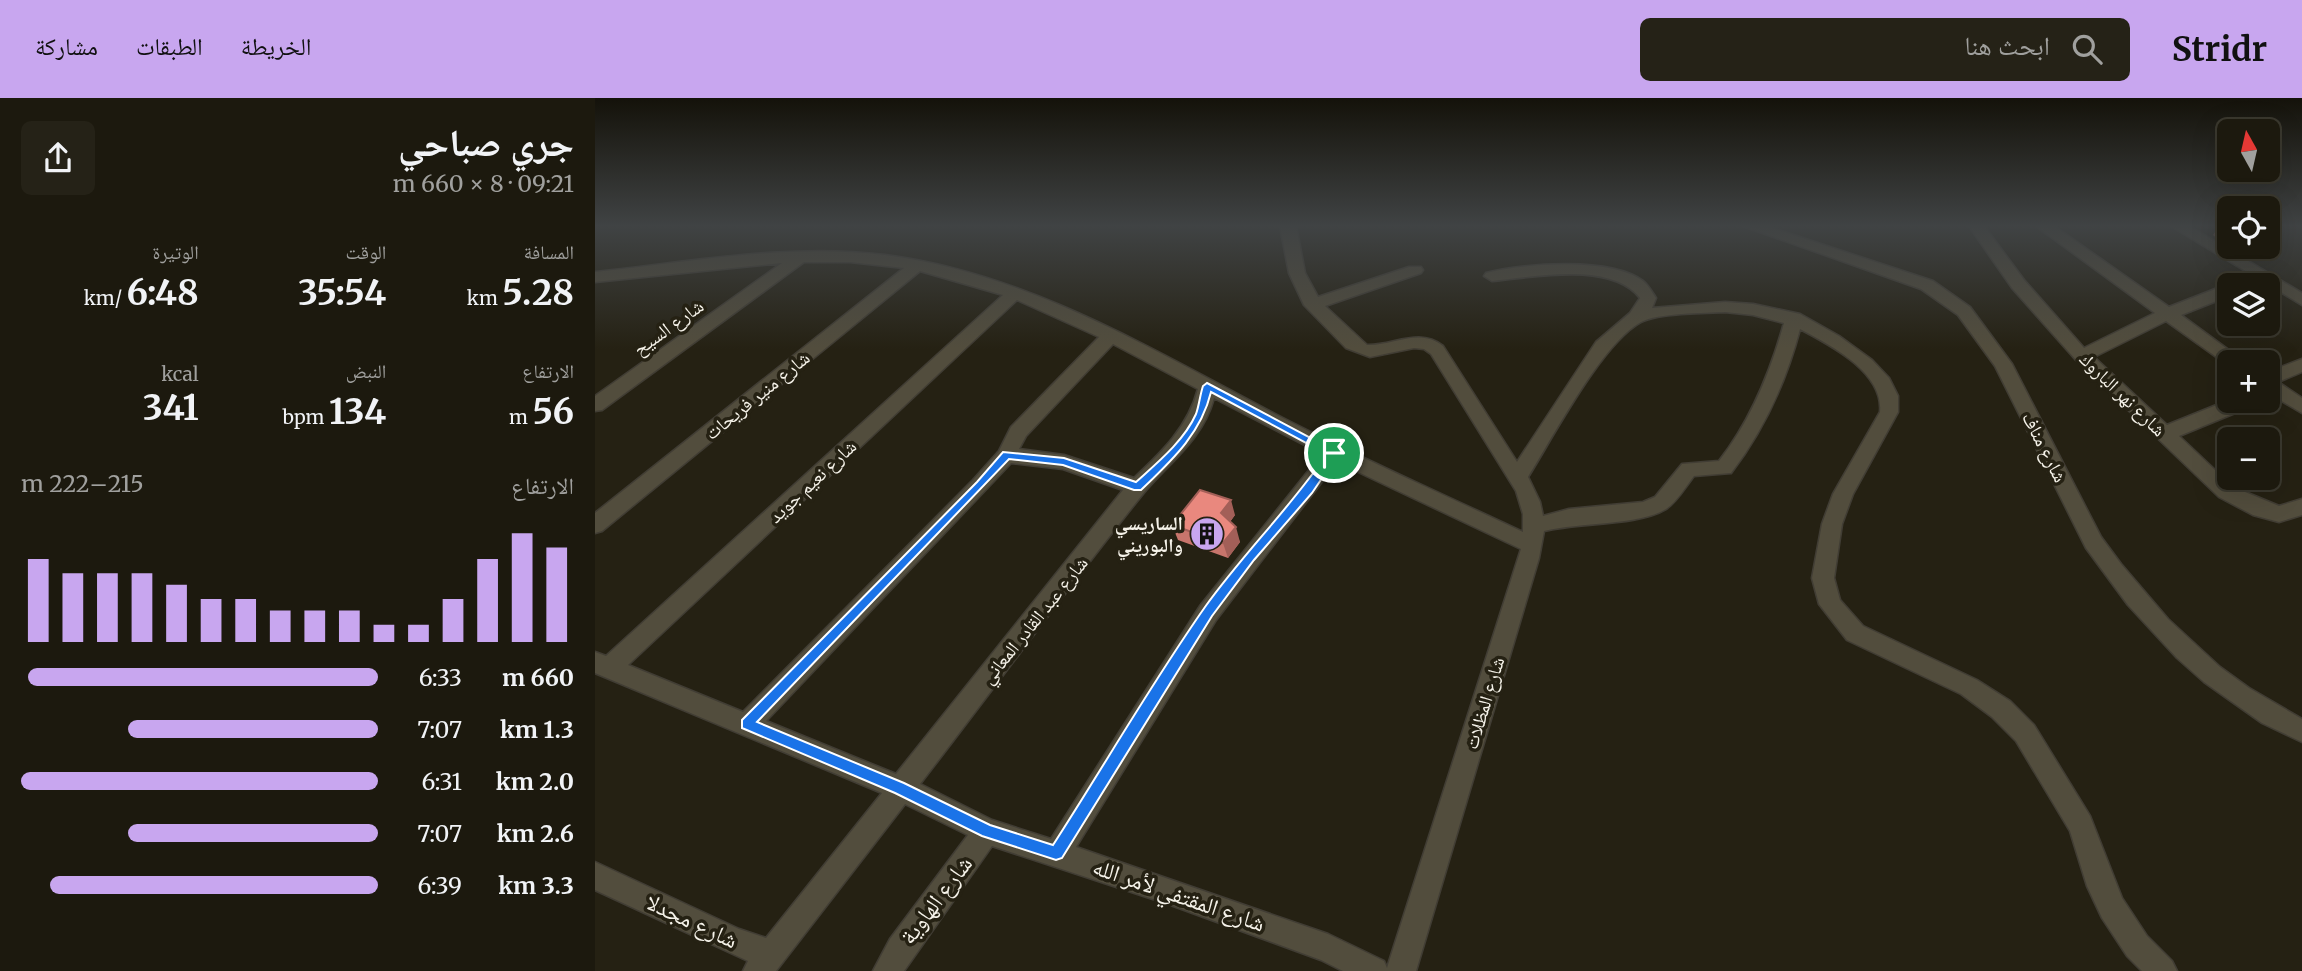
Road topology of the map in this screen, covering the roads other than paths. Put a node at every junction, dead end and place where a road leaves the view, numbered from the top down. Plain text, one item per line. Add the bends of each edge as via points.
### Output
1 (706, 267) edge
2 (788, 267) edge
3 (916, 267) edge
4 (925, 267) edge
5 (1296, 267) edge
6 (1875, 267) edge
7 (2006, 267) edge
8 (2100, 267) edge
9 (1415, 270) dead end
10 (1492, 276) dead end
11 (595, 277) edge
12 (2280, 287) edge
13 (1014, 294) junction
14 (2217, 295) edge
15 (2302, 300) edge
16 (1312, 305) junction
17 (2167, 314) junction
18 (1635, 317) junction
19 (1794, 318) junction
20 (1111, 335) junction
21 (2220, 350) edge
22 (2082, 356) junction
23 (2302, 365) edge
24 (2280, 379) edge
25 (1207, 386) junction
26 (2280, 393) edge
27 (595, 405) edge
28 (2302, 407) edge
29 (2217, 413) edge
30 (2165, 434) junction
31 (1334, 453) junction
32 (1006, 455) junction
33 (1518, 475) junction
34 (1137, 487) junction
35 (2302, 507) edge
36 (595, 525) edge
37 (1533, 535) junction
38 (602, 665) edge
39 (747, 724) junction
40 (2302, 731) edge
41 (899, 788) junction
42 (987, 831) junction
43 (1056, 853) junction
44 (595, 876) edge
45 (764, 962) edge
46 (888, 971) edge
47 (1374, 971) edge
48 (1401, 971) edge
49 (2161, 971) edge

1 - 11 street
2 - 27 street, شارع السيح
3 - 36 street, شارع منير فريحات
4 - 13 street
5 - 16 street
6 - 40 street, شارع مناف via 1927,285 1964,311 2003,364 2104,558 2151,615 2204,668 2278,720
7 - 22 street, شارع نهر الباروك
8 - 17 street
9 - 16 street
10 - 18 street via 1579,270 1611,274 1646,293 1647,306
12 - 15 street
13 - 20 street
13 - 38 street, شارع نعيم جويد
14 - 17 street
16 - 33 street, شارع المظلات via 1360,349 1420,342 1433,345
17 - 21 street
17 - 22 street
18 - 19 street via 1710,308 1758,309
18 - 33 street via 1602,346
19 - 37 street via 1769,393 1724,468 1689,469 1662,502 1646,510 1569,517
19 - 49 street via 1864,363 1882,381 1890,399 1889,412 1843,494 1832,524 1823,578 1830,604 1855,633 1969,687 2025,733 2081,825 2112,908 2137,946
20 - 25 street
20 - 32 street via 1018,432
22 - 30 street, شارع نهر الباروك
23 - 24 street
25 - 31 street
25 - 34 street, شارع عبد القادر المعاني via 1200,415 1185,438
26 - 28 street
29 - 30 street
30 - 35 street, شارع نهر الباروك via 2242,502 2279,514
31 - 37 street
31 - 43 street via 1208,612
32 - 34 street via 1064,462
32 - 39 street
33 - 37 street, شارع المظلات via 1530,499
34 - 41 street, شارع عبد القادر المعاني
37 - 48 street, شارع المظلات
38 - 39 street, شارع المقتفي لأمر الله
39 - 41 street, شارع المقتفي لأمر الله
41 - 42 street, شارع المقتفي لأمر الله
41 - 45 street, شارع عبد القادر المعاني
42 - 43 street, شارع المقتفي لأمر الله
42 - 46 street, شارع الهاوية
43 - 47 street, شارع المقتفي لأمر الله via 1328,948
44 - 45 street, شارع مجدلا via 735,942

